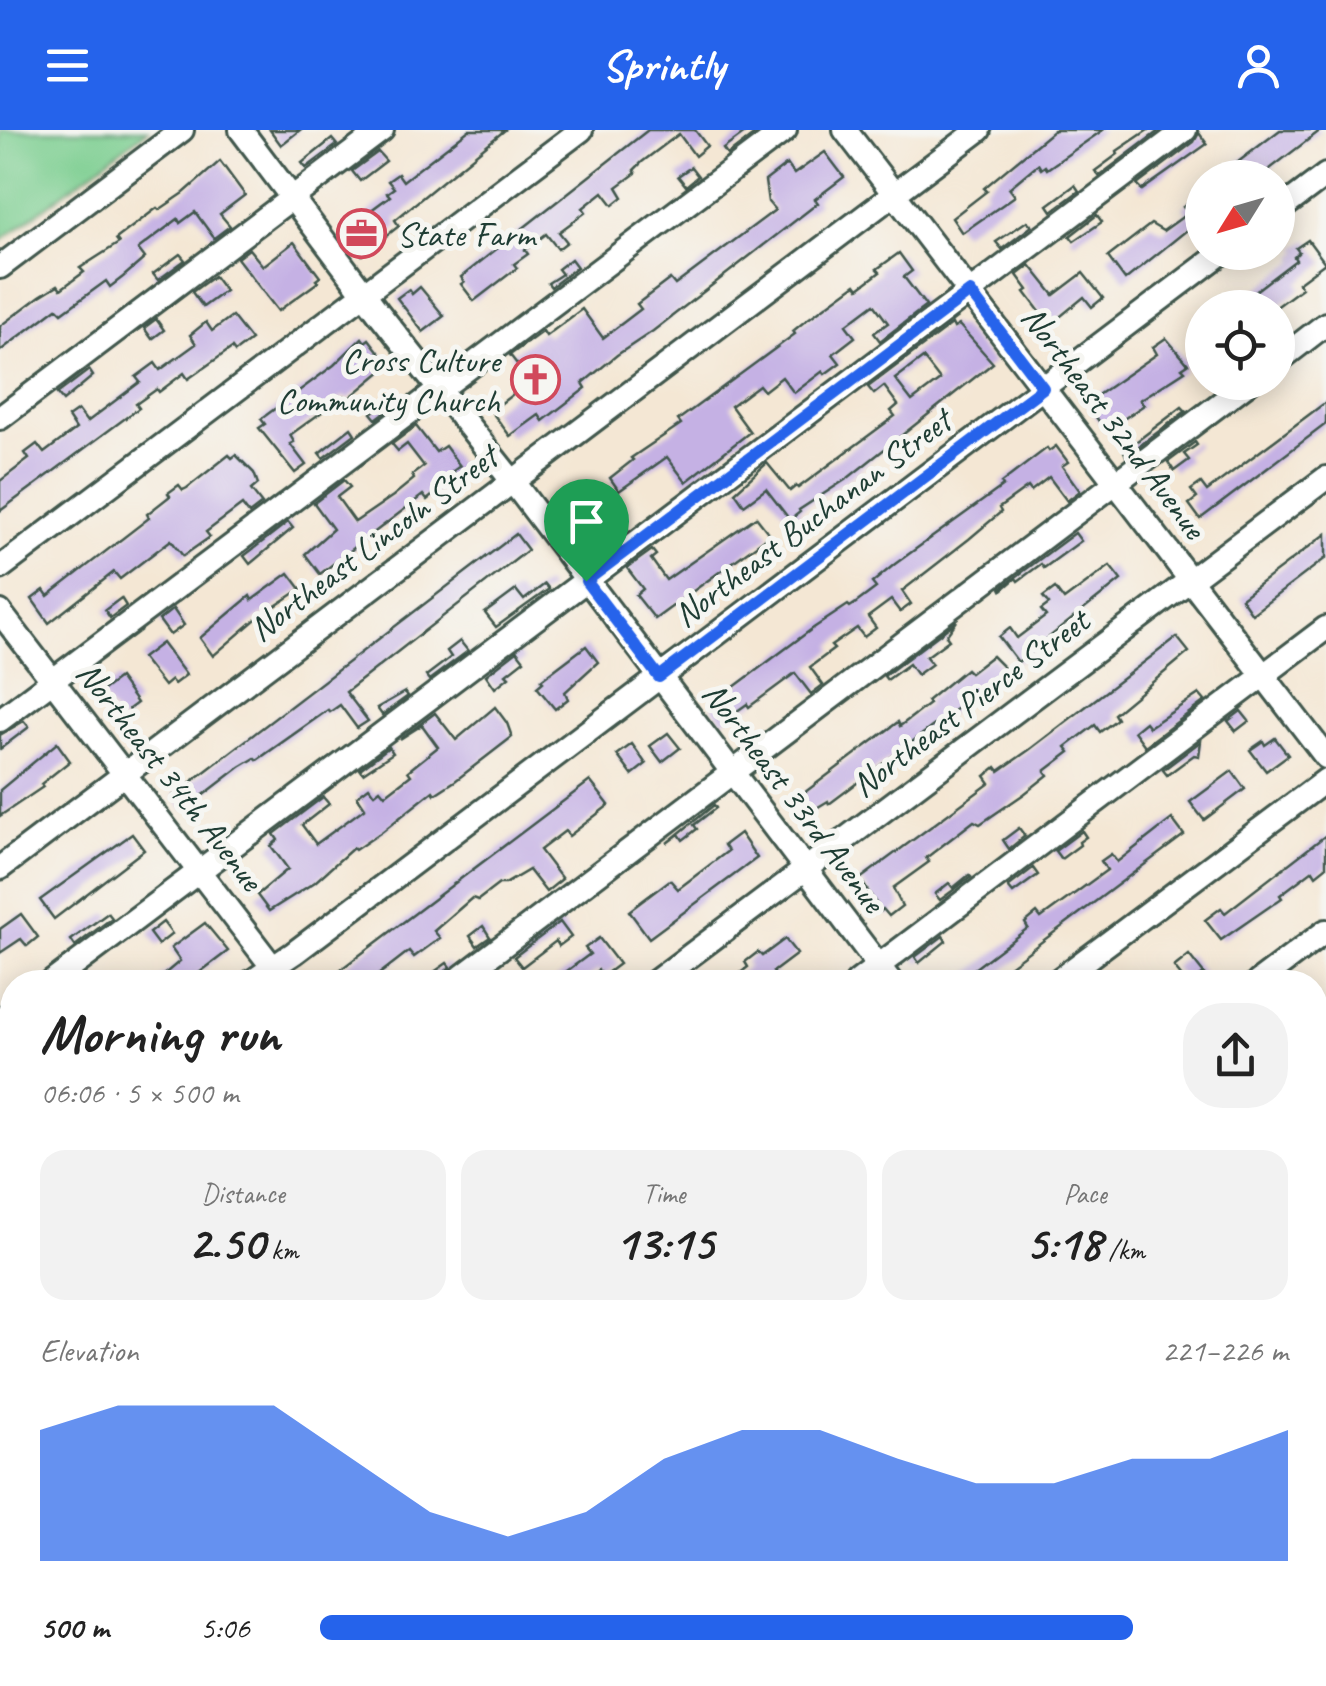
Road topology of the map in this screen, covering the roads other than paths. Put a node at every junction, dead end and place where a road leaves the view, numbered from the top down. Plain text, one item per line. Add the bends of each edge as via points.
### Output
1 (182, 130) edge
2 (241, 130) edge
3 (382, 130) edge
4 (581, 130) edge
5 (785, 130) edge
6 (845, 130) edge
7 (979, 130) edge
8 (1185, 130) edge
9 (1326, 175) edge
10 (894, 194) junction
11 (293, 197) junction
12 (1295, 199) edge
13 (0, 267) edge
14 (1199, 270) edge
15 (970, 292) junction
16 (364, 294) junction
17 (1326, 324) edge
18 (1295, 347) edge
19 (440, 388) junction
20 (1043, 388) junction
21 (1225, 400) edge
22 (0, 418) edge
23 (1326, 478) edge
24 (512, 482) junction
25 (1117, 483) junction
26 (0, 568) edge
27 (1190, 580) junction
28 (586, 581) junction
29 (0, 612) edge
30 (1326, 628) edge
31 (1264, 675) junction
32 (659, 677) junction
33 (52, 680) junction
34 (0, 720) edge
35 (1326, 757) edge
36 (124, 774) junction
37 (732, 775) junction
38 (1326, 780) edge
39 (0, 868) edge
40 (805, 870) junction
41 (201, 872) junction
42 (1326, 931) edge
43 (68, 970) edge
44 (274, 970) edge
45 (283, 970) edge
46 (471, 970) edge
47 (671, 970) edge
48 (881, 970) edge
49 (891, 970) edge
50 (1072, 970) edge
51 (1274, 970) edge

1 - 13 street
2 - 11 street, Northeast 33rd Avenue
3 - 11 street
4 - 16 street
5 - 19 street
6 - 10 street, Northeast 32nd Avenue
7 - 10 street, Northeast Lincoln Street
8 - 15 street
9 - 12 street
10 - 15 street, Northeast 32nd Avenue
10 - 24 street, Northeast Lincoln Street
11 - 16 street, Northeast 33rd Avenue
11 - 22 street
14 - 20 street, Northeast Buchanan Street
15 - 20 street, Northeast 32nd Avenue
15 - 28 street
16 - 19 street, Northeast 33rd Avenue
16 - 26 street
17 - 18 street
19 - 24 street, Northeast 33rd Avenue
19 - 33 street
20 - 25 street, Northeast 32nd Avenue
20 - 32 street, Northeast Buchanan Street
21 - 25 street
23 - 27 street, Northeast Pierce Street
24 - 28 street, Northeast 33rd Avenue
24 - 36 street, Northeast Lincoln Street
25 - 27 street, Northeast 32nd Avenue
25 - 37 street
27 - 31 street, Northeast 32nd Avenue
27 - 40 street, Northeast Pierce Street
28 - 32 street, Northeast 33rd Avenue
28 - 41 street
29 - 33 street, Northeast 34th Avenue
30 - 31 street
31 - 35 street, Northeast 32nd Avenue
31 - 49 street
32 - 37 street, Northeast 33rd Avenue
32 - 45 street, Northeast Buchanan Street via 310,942
33 - 34 street
33 - 36 street, Northeast 34th Avenue
36 - 39 street, Northeast Lincoln Street
36 - 41 street, Northeast 34th Avenue
37 - 40 street, Northeast 33rd Avenue
37 - 46 street
38 - 50 street
40 - 47 street, Northeast Pierce Street
40 - 48 street, Northeast 33rd Avenue
41 - 43 street
41 - 44 street, Northeast 34th Avenue
42 - 51 street

